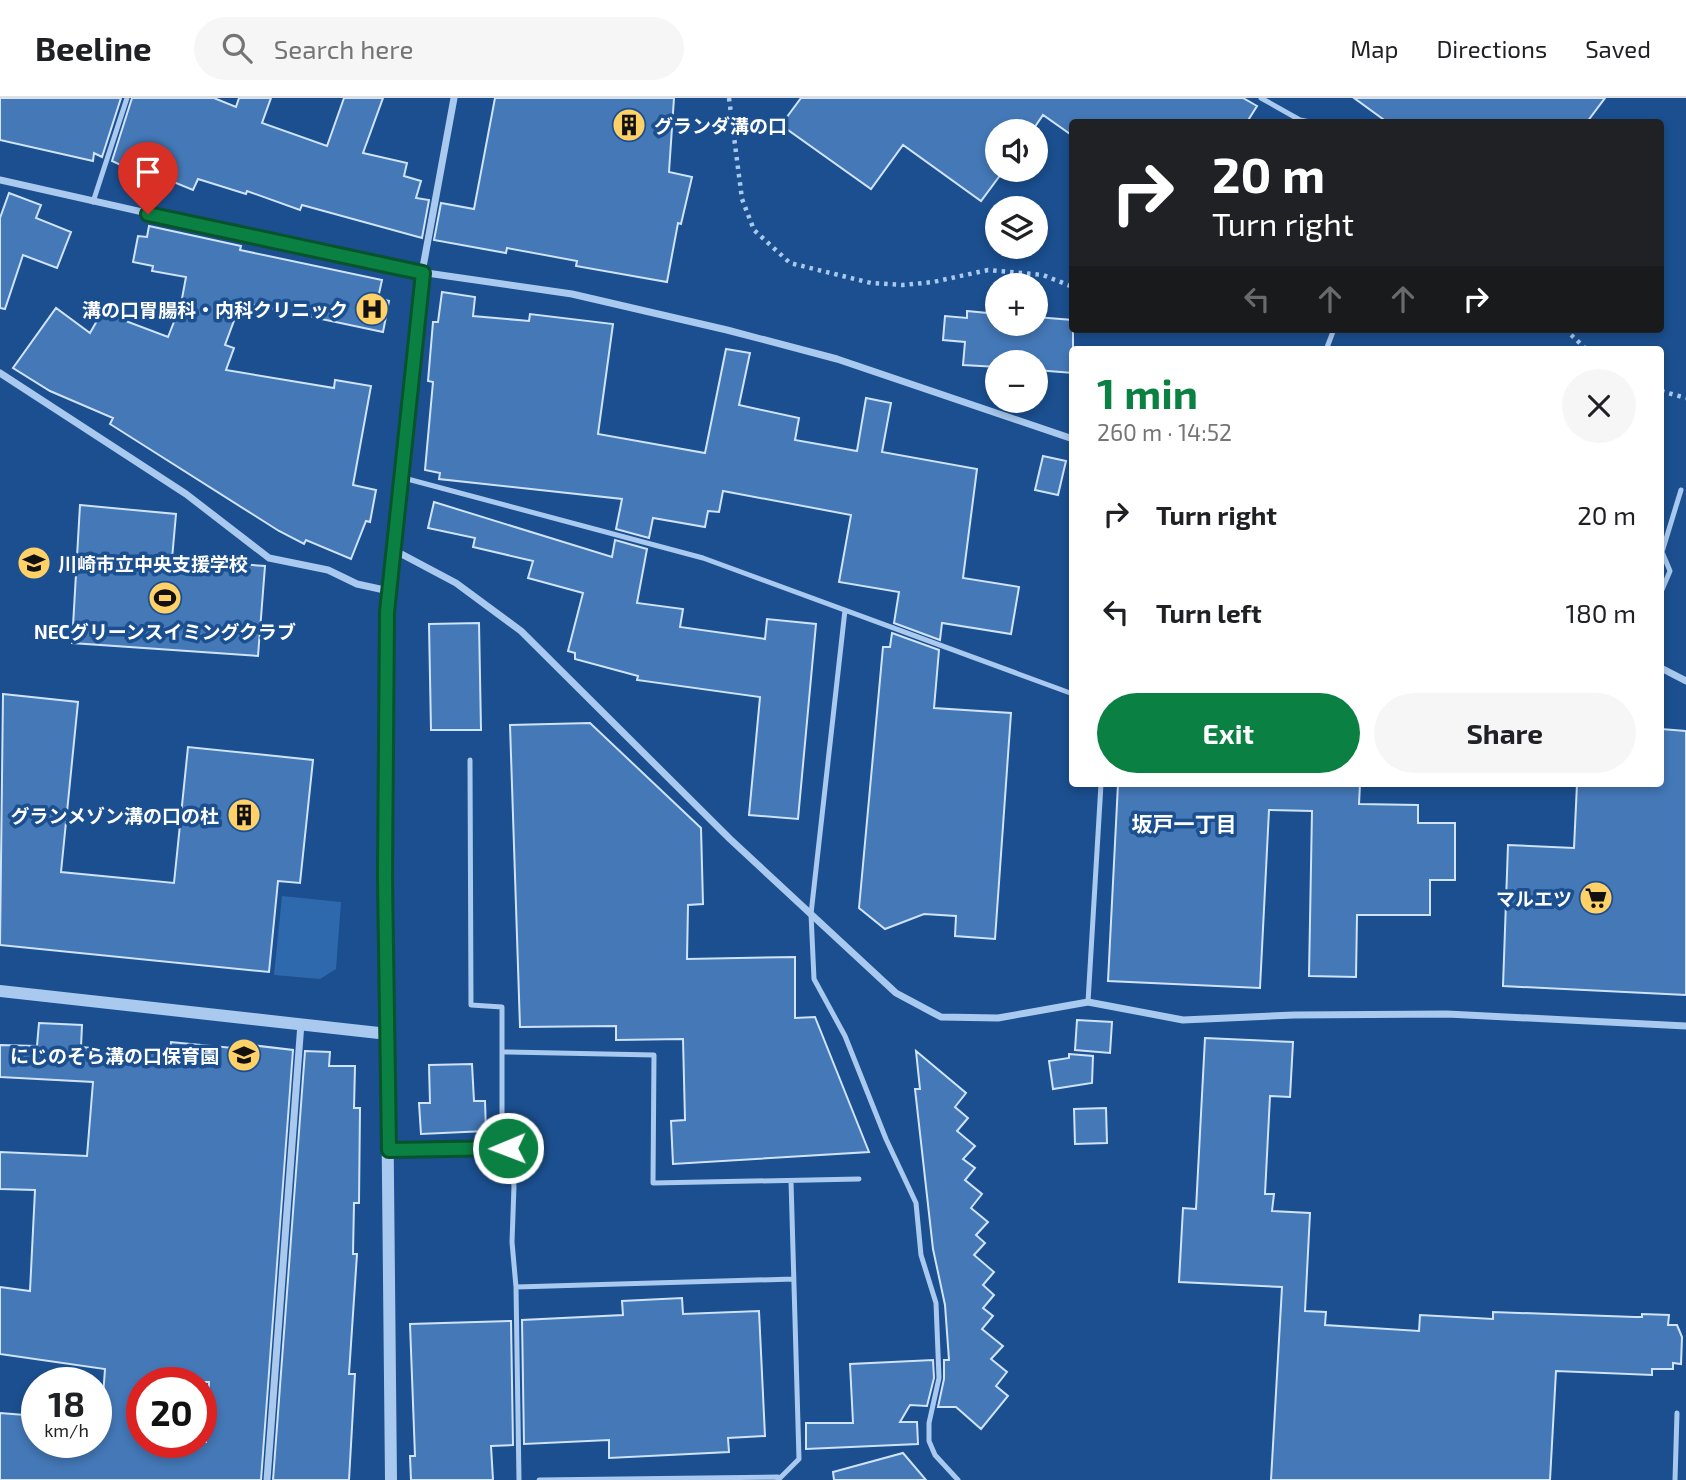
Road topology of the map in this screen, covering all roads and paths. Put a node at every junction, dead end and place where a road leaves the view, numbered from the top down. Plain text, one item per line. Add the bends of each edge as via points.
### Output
1 (127, 98) edge
2 (454, 98) edge
3 (729, 98) edge
4 (1261, 98) edge
5 (1298, 119) edge
6 (0, 180) edge
7 (93, 202) junction
8 (423, 273) junction
9 (1069, 285) edge
10 (1569, 333) edge
11 (1583, 346) edge
12 (0, 373) edge
13 (1664, 392) edge
14 (1686, 398) edge
15 (1069, 438) edge
16 (400, 477) junction
17 (1681, 490) dead end
18 (1664, 545) edge
19 (392, 549) junction
20 (1664, 556) edge
21 (1664, 585) edge
22 (389, 591) junction
23 (845, 610) junction
24 (387, 612) joint
25 (1664, 670) edge
26 (1686, 681) edge
27 (1069, 693) edge
28 (470, 760) dead end
29 (1101, 787) edge
30 (811, 914) junction
31 (0, 991) edge
32 (1087, 1002) junction
33 (301, 1023) junction
34 (1686, 1026) edge
35 (388, 1034) junction
36 (504, 1052) junction
37 (508, 1148) junction
38 (389, 1150) junction
39 (859, 1179) dead end
40 (791, 1181) junction
41 (794, 1279) junction
42 (516, 1287) junction
43 (1677, 1413) dead end
44 (778, 1479) edge
45 (267, 1480) edge
46 (391, 1480) edge
47 (519, 1480) edge
48 (538, 1480) edge
49 (958, 1480) edge
50 (1675, 1480) edge

1 - 7 lane
2 - 8 street
3 - 9 path via 742,199 754,230 790,263 871,283 933,282 988,270 1043,275
4 - 5 lane
6 - 7 street
7 - 8 street
8 - 15 street via 572,294 727,330 837,359
8 - 16 street
10 - 11 path
12 - 22 street via 186,494 269,558 328,570 357,584
13 - 14 path
16 - 19 street
16 - 23 lane via 703,558
17 - 18 lane
19 - 22 street
19 - 30 street via 456,583 521,632
20 - 21 lane via 1670,570
22 - 24 street
23 - 27 lane
23 - 30 lane
24 - 35 street
25 - 26 street
28 - 36 lane via 471,1005 502,1007
29 - 32 lane
30 - 32 street via 896,993 940,1017 998,1018
30 - 49 lane via 814,979 845,1036 916,1203 921,1255 936,1303 939,1378 929,1441 935,1455
31 - 33 street
32 - 34 street via 1183,1020 1447,1014
33 - 35 street
33 - 45 street
35 - 38 street
36 - 37 lane via 502,1113
36 - 40 lane via 654,1055 653,1183
37 - 38 lane
37 - 42 lane via 514,1186
38 - 46 street
39 - 40 lane
40 - 41 lane
41 - 42 lane
41 - 44 lane via 799,1459
42 - 47 lane
43 - 50 lane
44 - 48 lane

